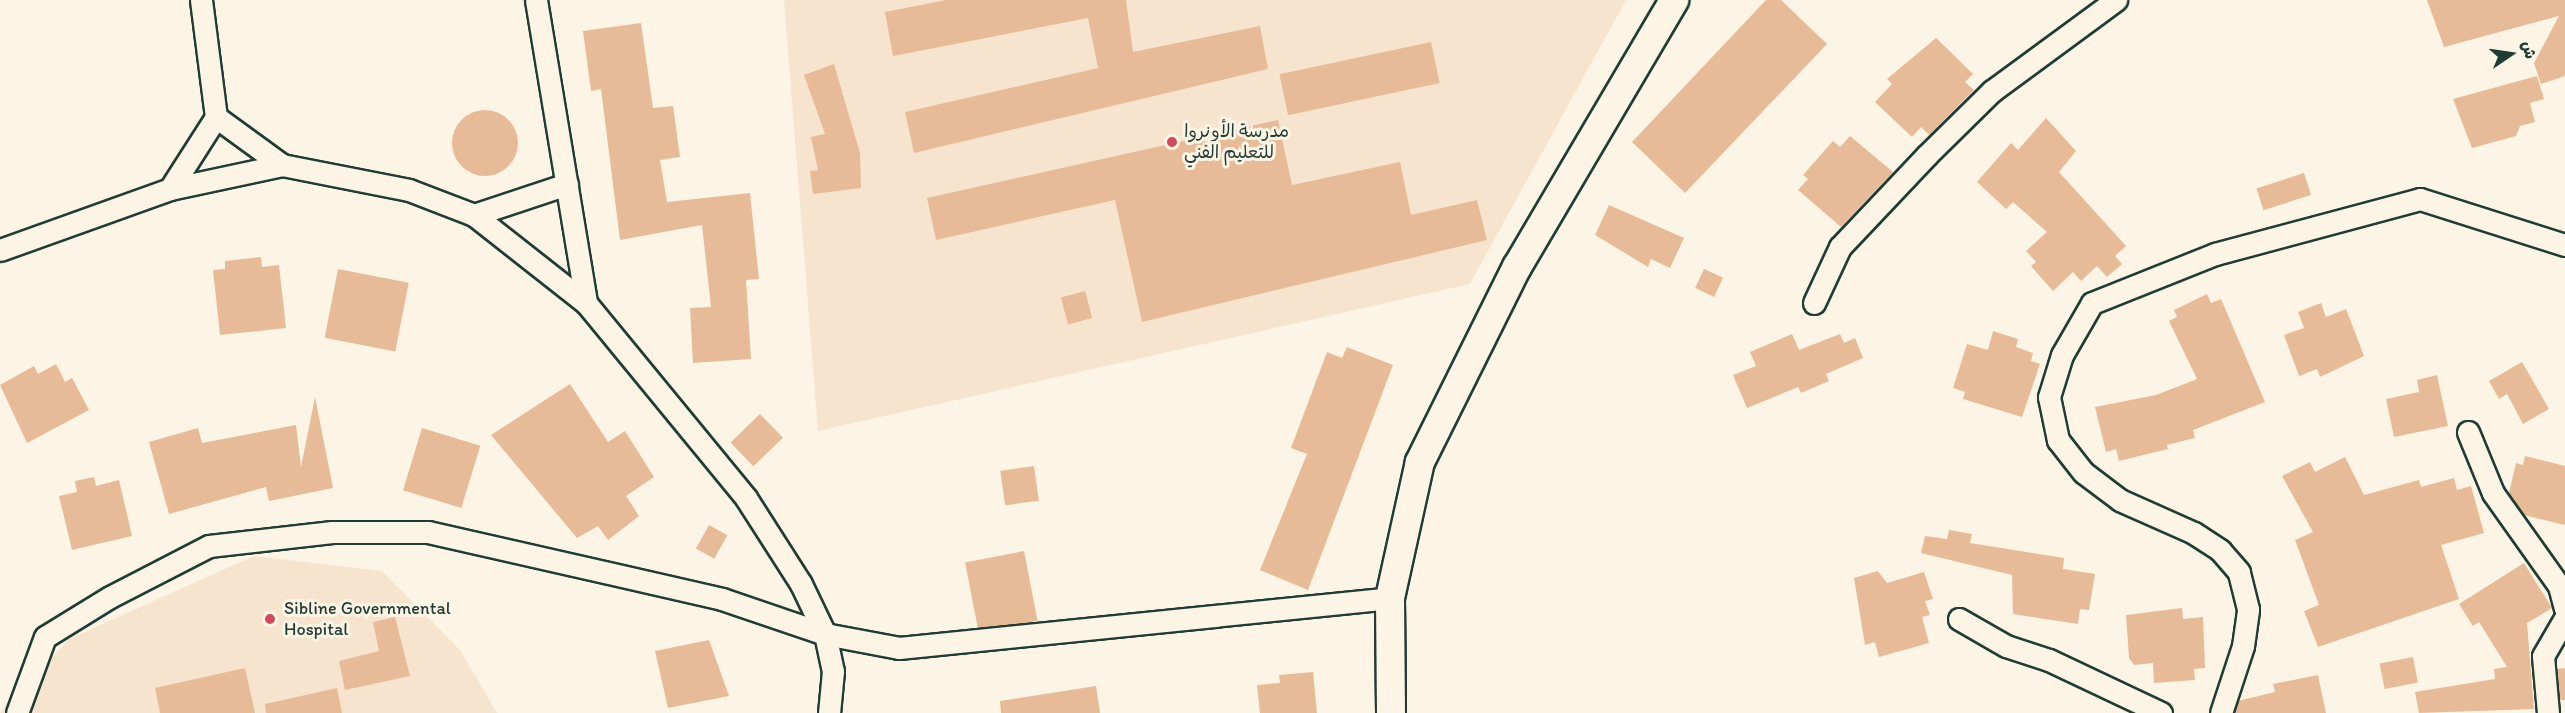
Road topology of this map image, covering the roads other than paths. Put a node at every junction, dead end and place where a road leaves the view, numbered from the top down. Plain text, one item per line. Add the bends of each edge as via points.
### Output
1 (201, 0) edge
2 (536, 0) edge
3 (1674, 0) edge
4 (2116, 0) edge
5 (216, 117) junction
6 (282, 165) junction
7 (567, 184) junction
8 (170, 189) junction
9 (474, 215) junction
10 (2565, 245) edge
11 (0, 250) edge
12 (586, 303) junction
13 (1814, 303) dead end
14 (2468, 432) dead end
15 (1390, 598) junction
16 (2565, 608) edge
17 (2565, 618) edge
18 (1959, 619) dead end
19 (825, 634) junction
20 (2227, 708) edge
21 (17, 713) edge
22 (829, 713) edge
23 (1391, 713) edge
24 (2161, 713) edge
25 (2548, 713) edge

1 - 5 street
2 - 7 street
3 - 15 main road via 1517,267 1431,434 1411,492
4 - 13 street via 1992,91 1935,147 1840,247
5 - 6 street
5 - 8 street
6 - 8 street
6 - 9 street via 409,190
7 - 9 street
7 - 12 street
8 - 11 street
9 - 12 street
10 - 20 street via 2420,199 2215,254 2092,303 2062,355 2049,397 2058,440 2083,472 2120,500 2194,533 2220,550 2239,572 2248,609
12 - 19 street via 746,498 801,584
14 - 16 street via 2493,492 2559,586
15 - 19 street via 931,648 877,646
15 - 23 main road
17 - 25 street via 2543,657
18 - 24 street via 2006,646 2049,660
19 - 21 street via 722,599 428,532 332,532 209,546 110,597 45,637
19 - 22 street via 833,671

